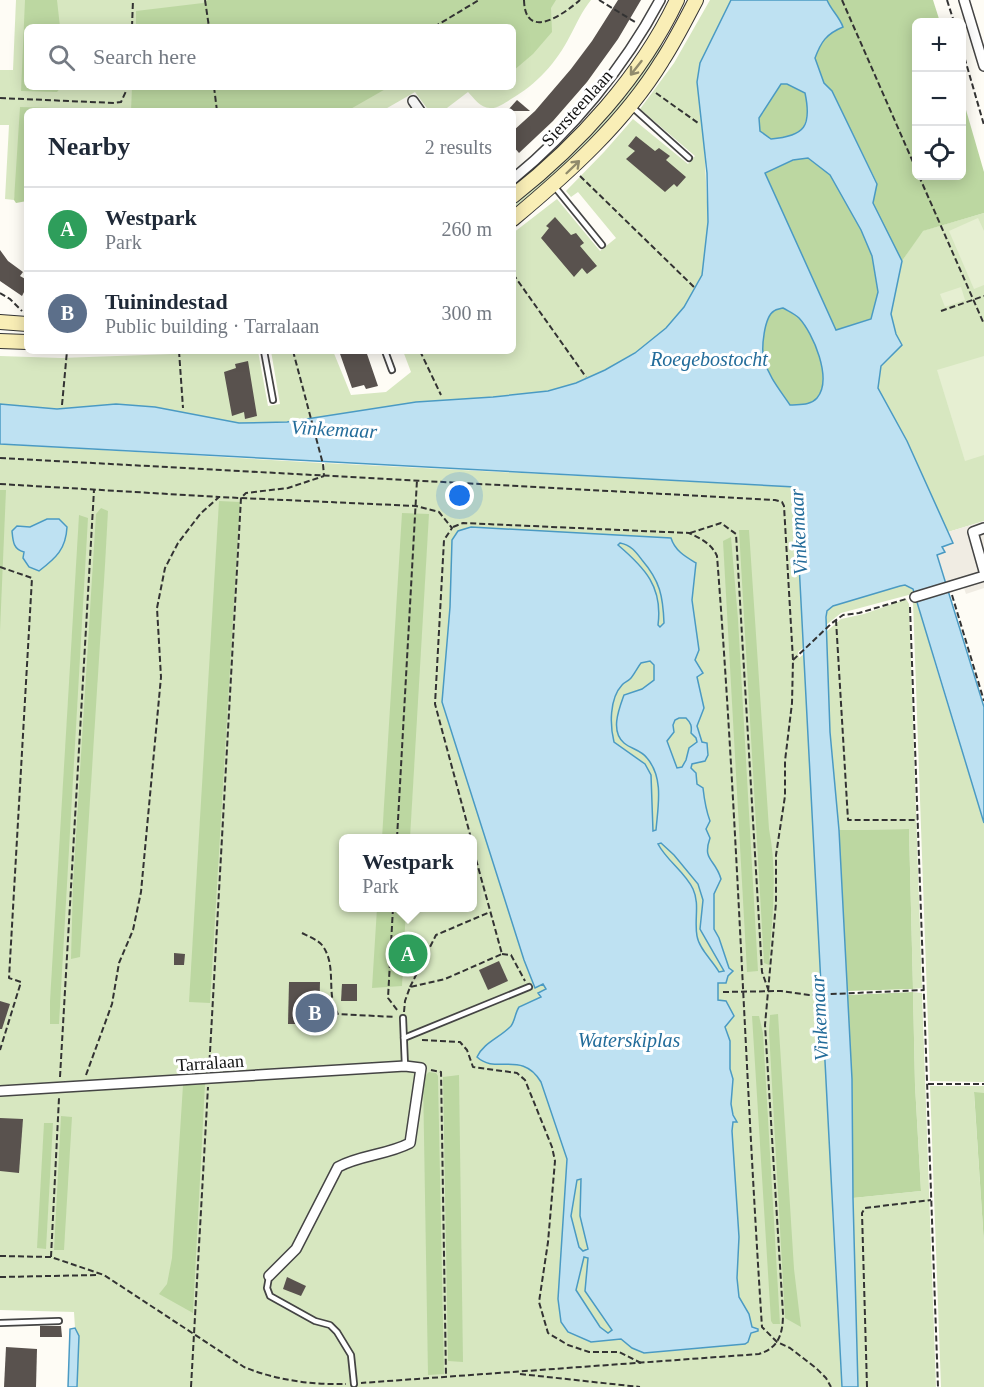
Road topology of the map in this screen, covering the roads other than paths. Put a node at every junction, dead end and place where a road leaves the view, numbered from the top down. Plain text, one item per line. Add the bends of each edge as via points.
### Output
1 (660, 0) edge
2 (677, 0) edge
3 (696, 0) edge
4 (964, 0) edge
5 (646, 28) junction
6 (659, 35) junction
7 (673, 43) junction
8 (984, 66) edge
9 (412, 101) dead end
10 (630, 105) junction
11 (418, 108) edge
12 (689, 158) dead end
13 (516, 177) edge
14 (554, 185) junction
15 (516, 193) edge
16 (516, 217) edge
17 (602, 245) dead end
18 (0, 322) edge
19 (24, 324) edge
20 (0, 341) edge
21 (24, 342) edge
22 (265, 354) edge
23 (386, 354) edge
24 (392, 369) dead end
25 (273, 400) dead end
26 (984, 528) edge
27 (984, 571) edge
28 (984, 576) edge
29 (915, 597) dead end
30 (529, 987) road end
31 (403, 1018) road end
32 (404, 1038) junction
33 (405, 1066) junction
34 (0, 1091) edge
35 (269, 1276) joint
36 (59, 1321) dead end
37 (0, 1323) edge
38 (354, 1384) dead end

1 - 5 street, Siersteenlaan
2 - 6 main road, Siersteenlaan
3 - 7 main road, Siersteenlaan
4 - 8 street
5 - 6 street
5 - 13 street, Siersteenlaan via 575,121
6 - 7 street
6 -> 15 main road, Siersteenlaan via 606,107 564,152
7 - 10 main road, Siersteenlaan
9 - 11 street
10 - 12 lane, Siersteenlaan
14 -> 10 main road, Siersteenlaan
14 - 16 main road, Siersteenlaan
14 - 17 lane
18 - 19 main road
20 - 21 main road
22 - 25 lane
23 - 24 lane
26 - 27 street via 973,532
28 - 29 street
30 - 32 lane
31 - 32 lane
32 - 33 lane
33 - 34 street, Tarralaan
33 - 35 street, Tarralaan via 421,1068 410,1143 338,1167 296,1249
35 - 38 lane via 270,1296 338,1332 351,1354
36 - 37 lane

